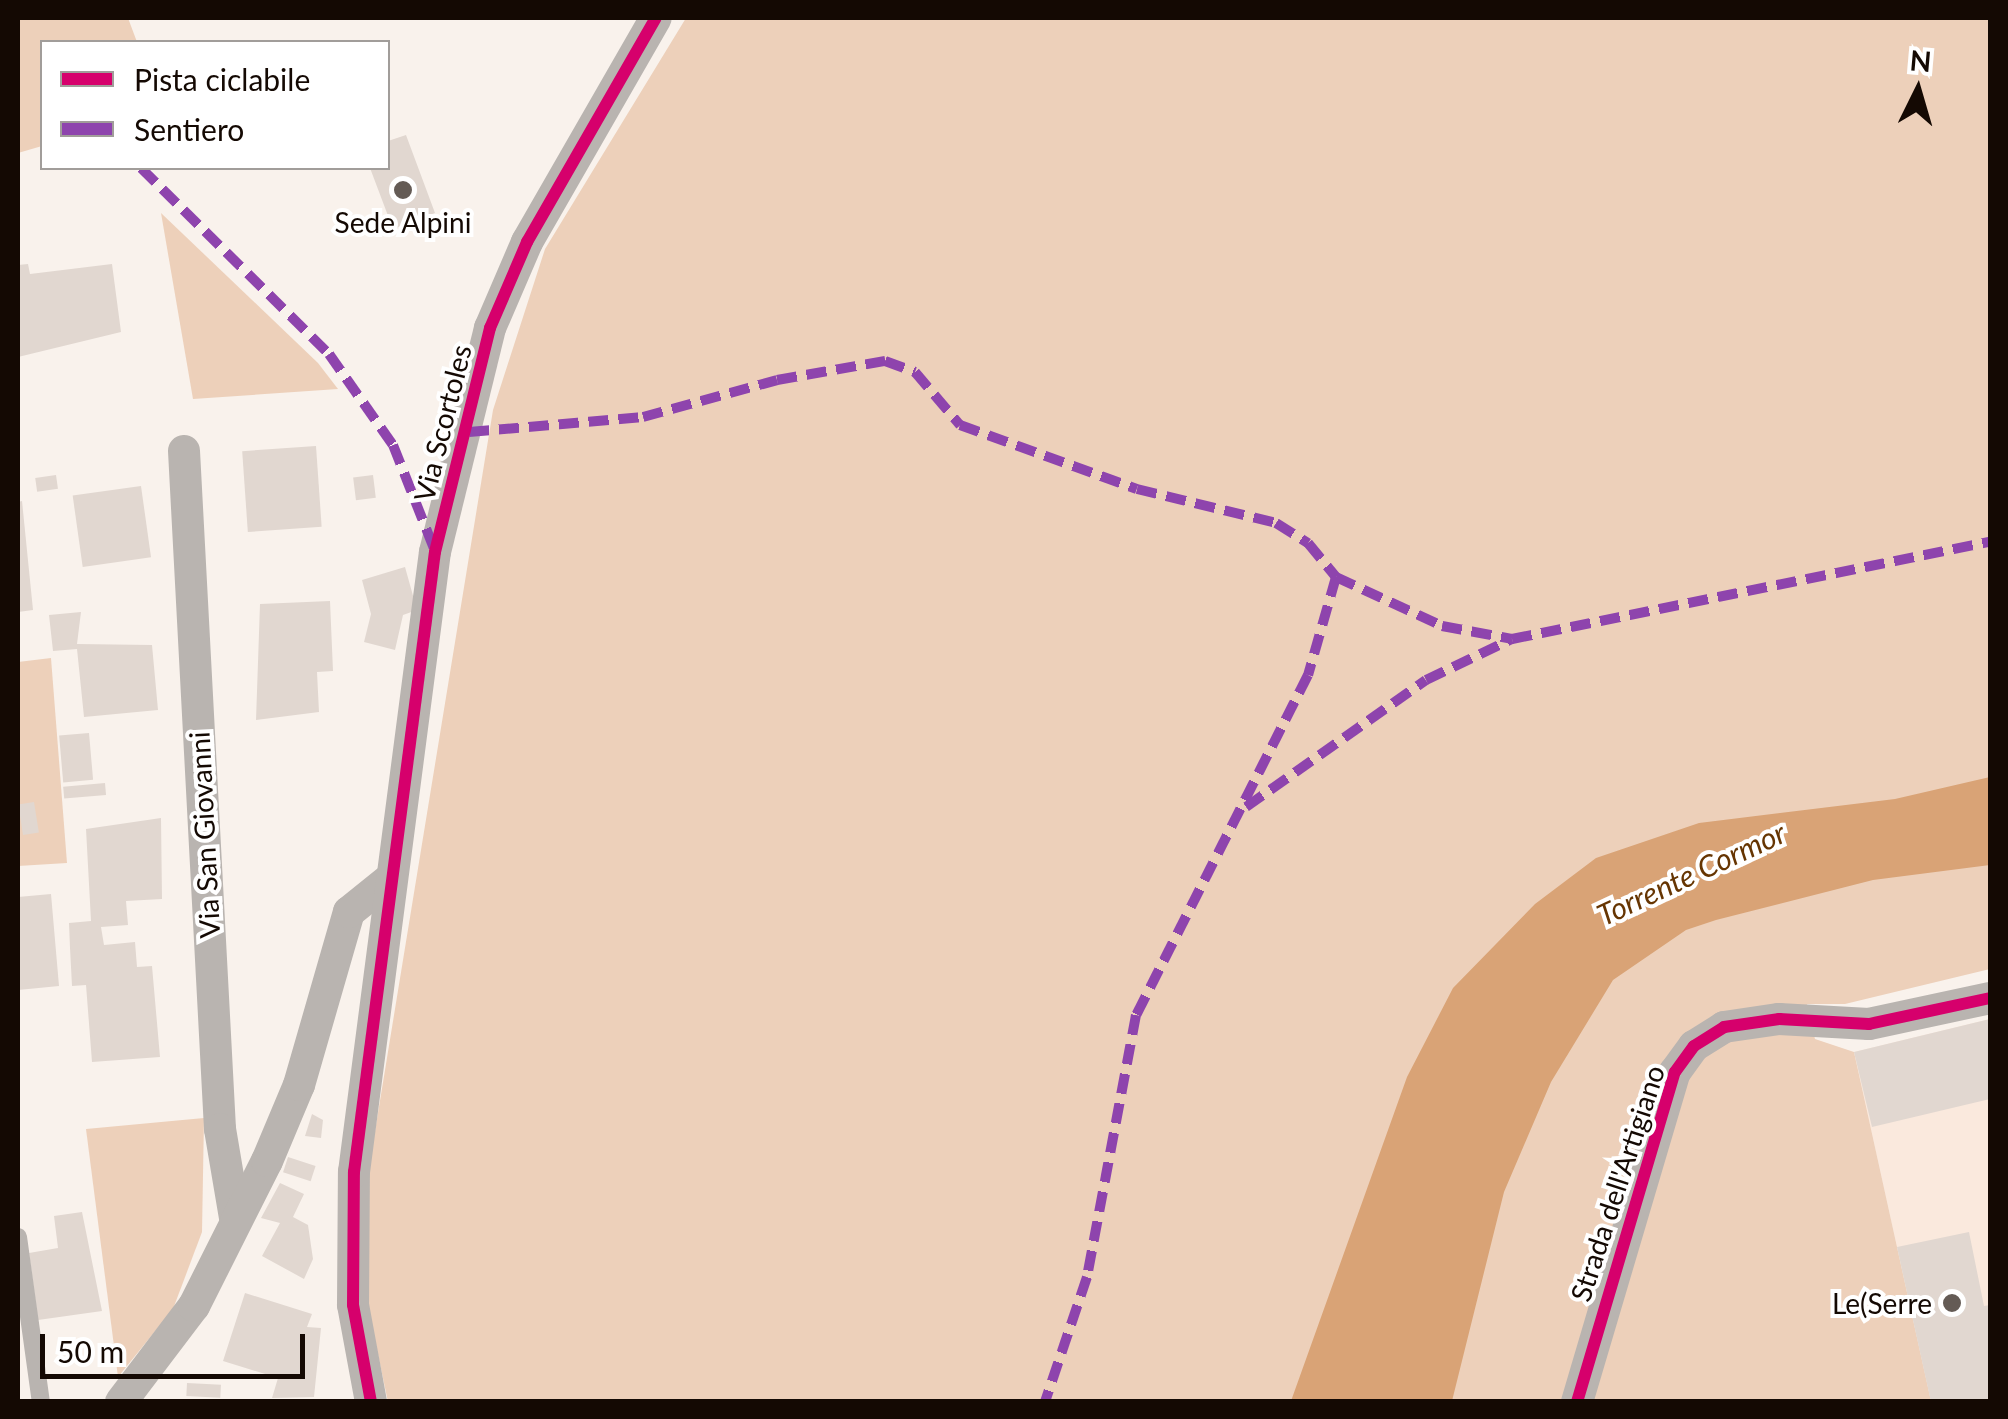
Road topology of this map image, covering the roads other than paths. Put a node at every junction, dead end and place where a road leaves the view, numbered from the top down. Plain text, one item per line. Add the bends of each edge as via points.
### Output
1 (656, 18) edge
2 (184, 451) dead end
3 (390, 878) junction
4 (1990, 998) edge
5 (235, 1218) junction
6 (18, 1237) edge
7 (41, 1402) edge
8 (122, 1402) edge
9 (371, 1402) edge
10 (1577, 1402) edge

1 - 3 street, Via Scortoles via 537,225 490,328 436,552
2 - 5 street, Via San Giovanni via 220,1129
3 - 5 street via 349,912 299,1085
3 - 9 street, Via Scortoles via 354,1172 353,1305
4 - 10 street, Strada dell'Artigiano via 1869,1024 1779,1019 1724,1027 1694,1046 1675,1072
5 - 8 street via 194,1306 144,1382
6 - 7 lane

